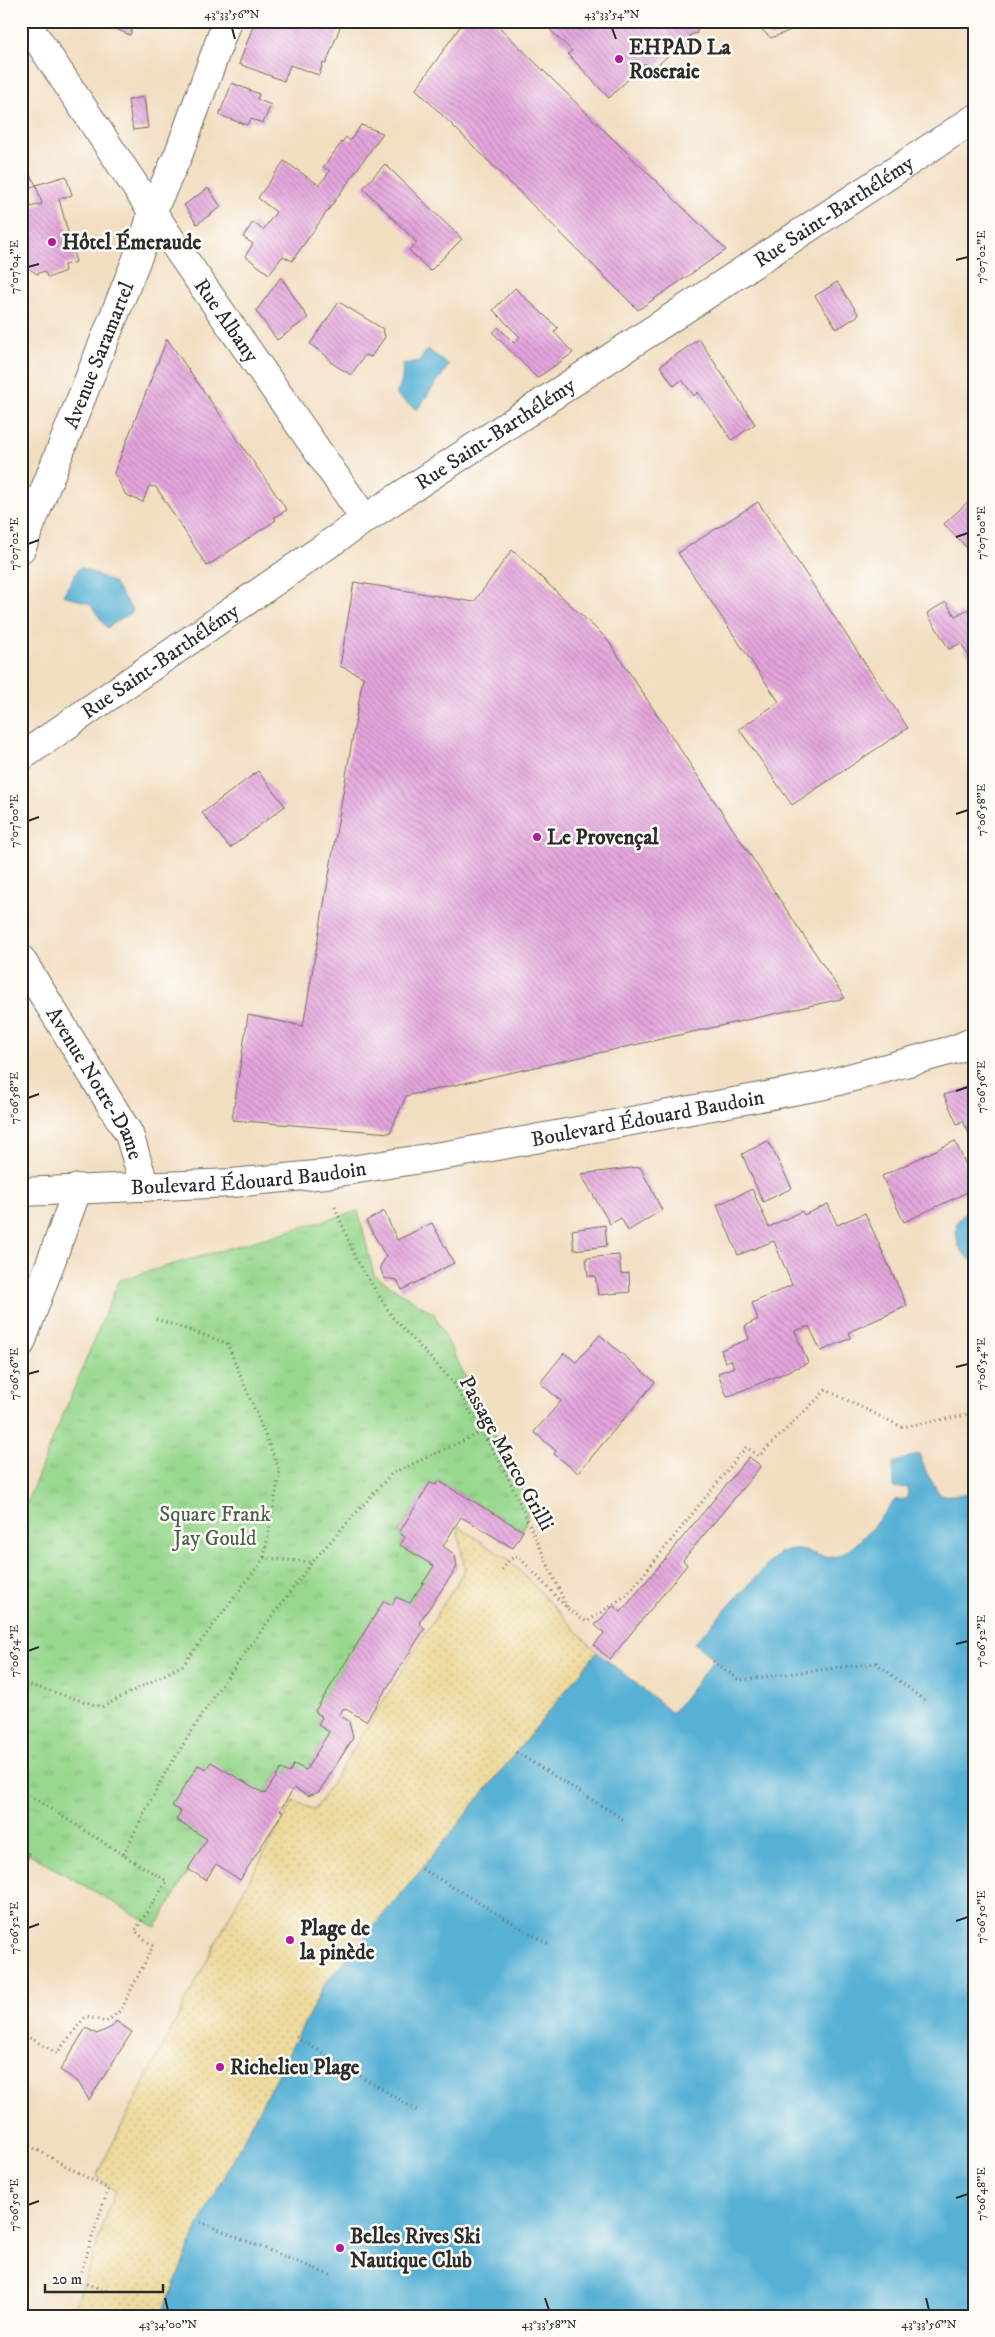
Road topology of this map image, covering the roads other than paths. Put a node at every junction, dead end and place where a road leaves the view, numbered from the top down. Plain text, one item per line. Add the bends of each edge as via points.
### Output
1 (25, 21) edge
2 (227, 21) edge
3 (974, 119) edge
4 (152, 212) junction
5 (365, 519) junction
6 (21, 549) edge
7 (21, 757) edge
8 (21, 959) edge
9 (974, 1041) edge
10 (145, 1187) junction
11 (78, 1188) junction
12 (21, 1192) edge
13 (21, 1343) edge

1 - 4 street, Rue Albany
2 - 4 street, Avenue Saramartel via 179,153
3 - 5 street, Rue Saint-Barthélémy
4 - 5 street, Rue Albany
4 - 6 street, Avenue Saramartel via 144,241
5 - 7 street, Rue Saint-Barthélémy
8 - 10 street, Avenue Notre-Dame via 129,1134
9 - 10 street, Boulevard Édouard Baudoin via 956,1049 820,1086 459,1154 326,1174
10 - 11 street, Boulevard Édouard Baudoin
11 - 12 street, Boulevard Édouard Baudoin
11 - 13 street

